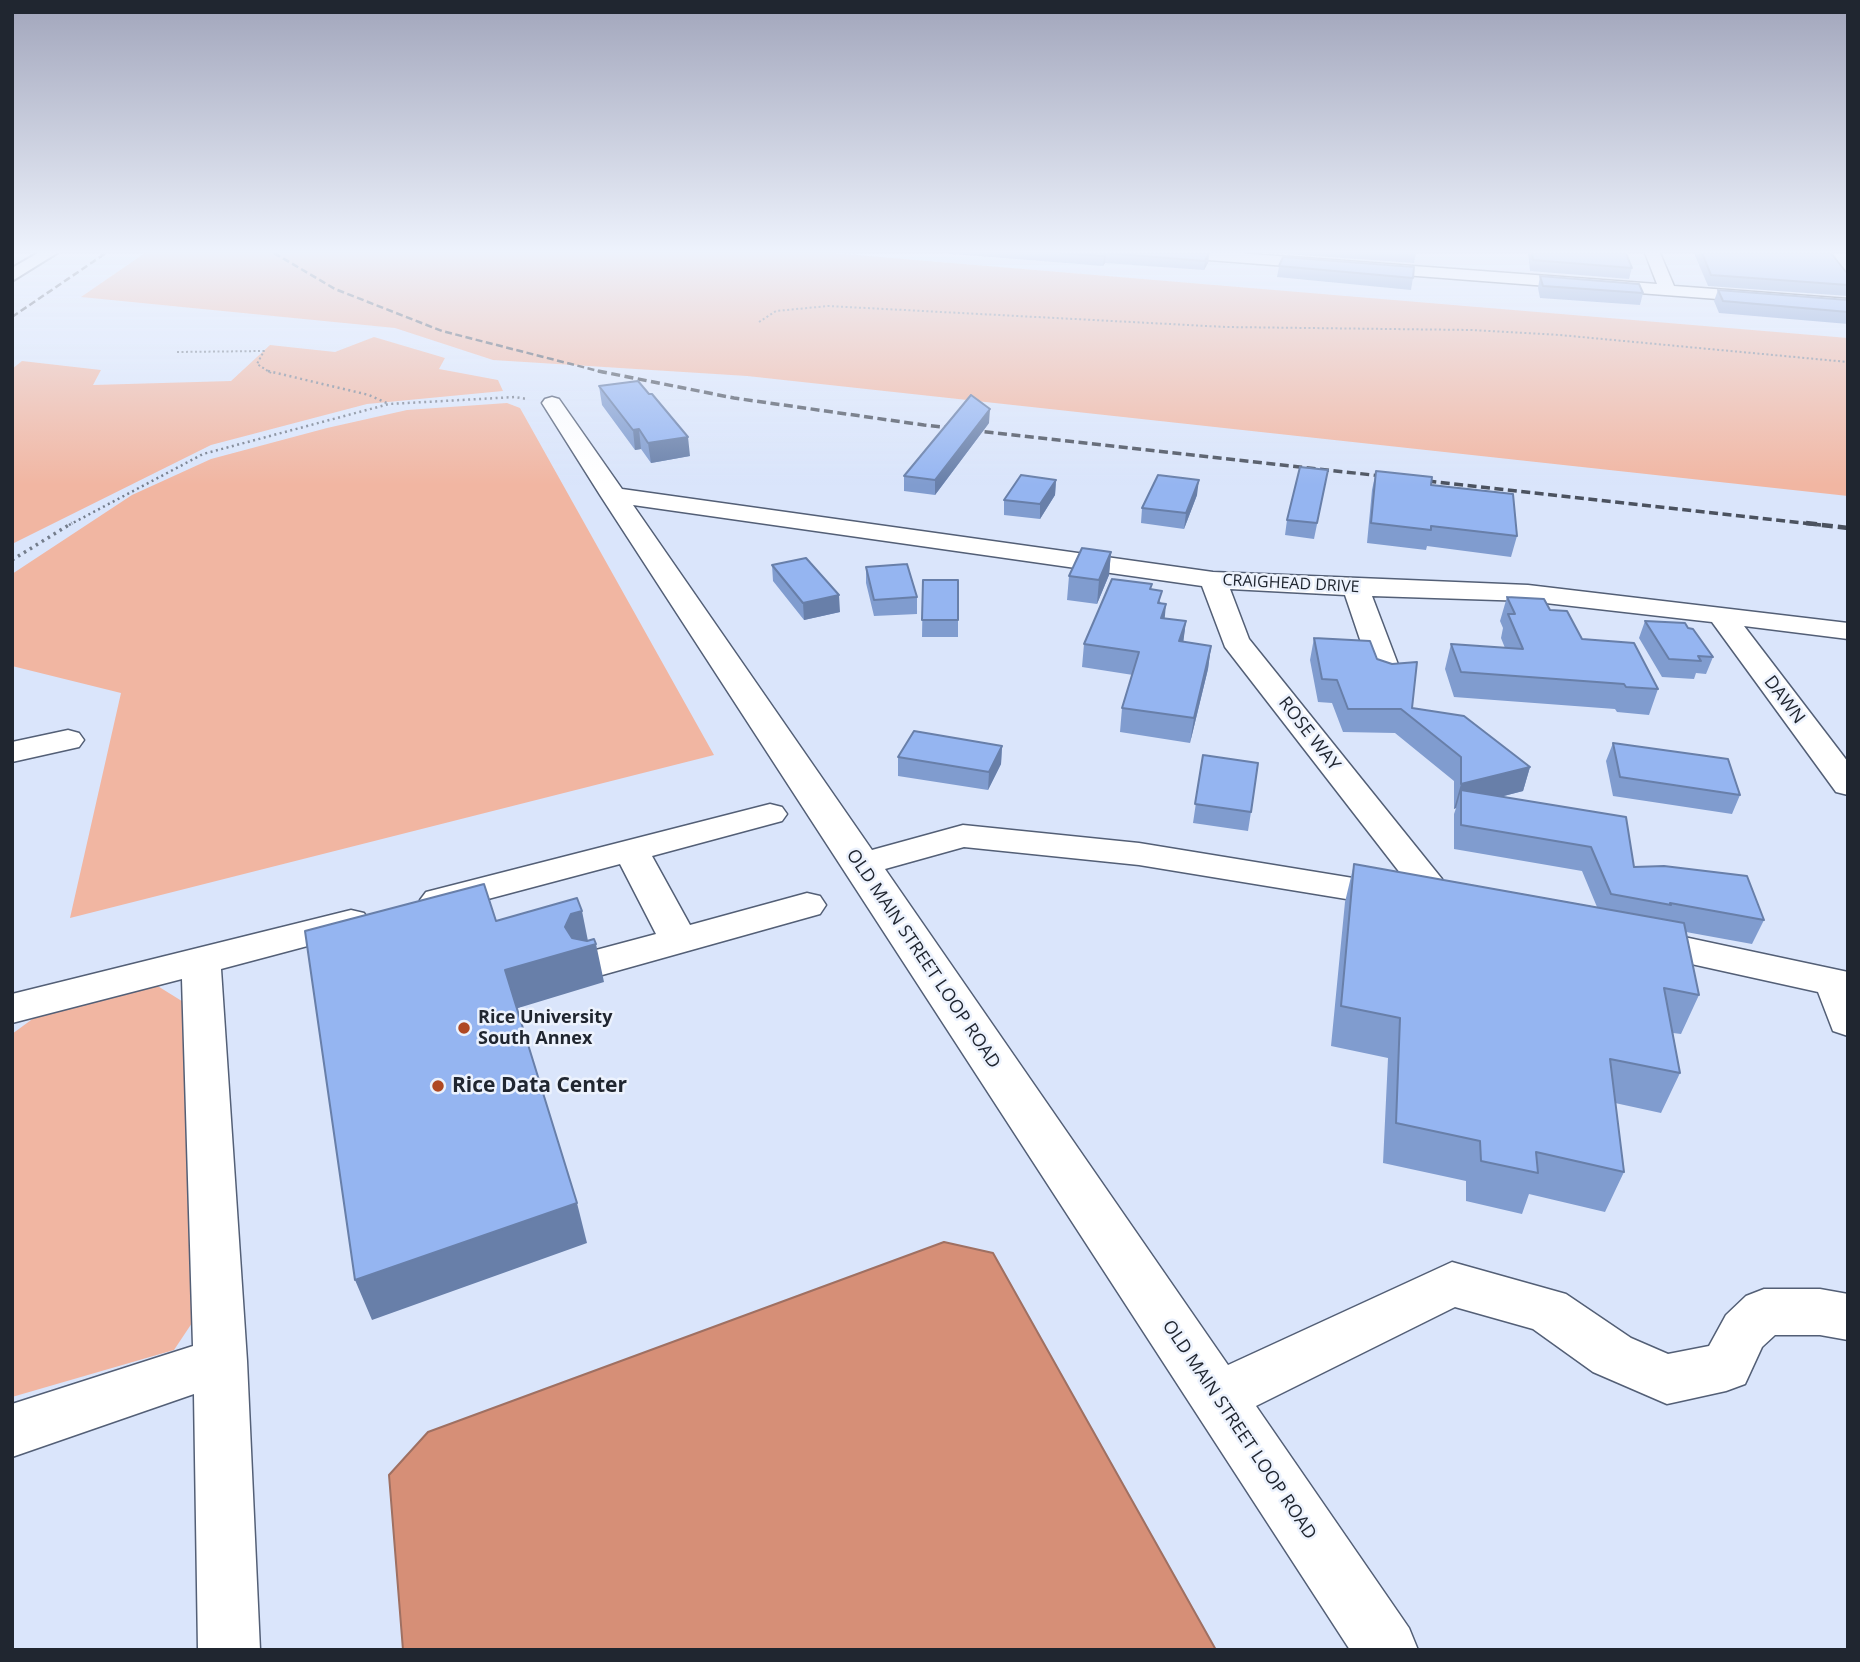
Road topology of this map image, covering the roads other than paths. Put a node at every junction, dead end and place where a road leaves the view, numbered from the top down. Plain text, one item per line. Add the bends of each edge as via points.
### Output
1 (552, 403) road end
2 (612, 495) junction
3 (736, 512) junction
4 (638, 534) junction
5 (1213, 580) junction
6 (1356, 588) junction
7 (1721, 615) junction
8 (1848, 631) edge
9 (1387, 675) edge
10 (68, 740) dead end
11 (12, 752) edge
12 (1848, 785) edge
13 (770, 814) dead end
14 (631, 850) junction
15 (860, 864) junction
16 (807, 905) dead end
17 (1604, 933) edge
18 (679, 940) junction
19 (201, 961) junction
20 (596, 964) dead end
21 (12, 1009) edge
22 (1848, 1021) edge
23 (1848, 1317) edge
24 (220, 1361) junction
25 (1217, 1397) junction
26 (12, 1431) edge
27 (229, 1650) edge
28 (1387, 1650) edge

1 - 2 street, OLD MAIN STREET LOOP ROAD
2 - 3 street, CRAIGHEAD DRIVE
2 - 4 street, OLD MAIN STREET LOOP ROAD
3 - 4 street, CRAIGHEAD DRIVE
3 - 5 street, CRAIGHEAD DRIVE
4 - 15 street, OLD MAIN STREET LOOP ROAD
5 - 6 street, CRAIGHEAD DRIVE
5 - 15 street, ROSE WAY via 1235,641 1433,891 1139,853 963,836
6 - 7 street, CRAIGHEAD DRIVE via 1528,593
6 - 9 street
7 - 8 street, CRAIGHEAD DRIVE
7 - 12 street, DAWN
10 - 11 street
13 - 14 street
14 - 18 street
14 - 19 street
15 - 25 street, OLD MAIN STREET LOOP ROAD
16 - 18 street
17 - 22 street via 1835,982
18 - 20 street
19 - 21 street
19 - 24 street
23 - 25 street via 1764,1312 1744,1331 1727,1367 1667,1379 1612,1355 1549,1310 1452,1284
24 - 26 street
24 - 27 street
25 - 28 street, OLD MAIN STREET LOOP ROAD

